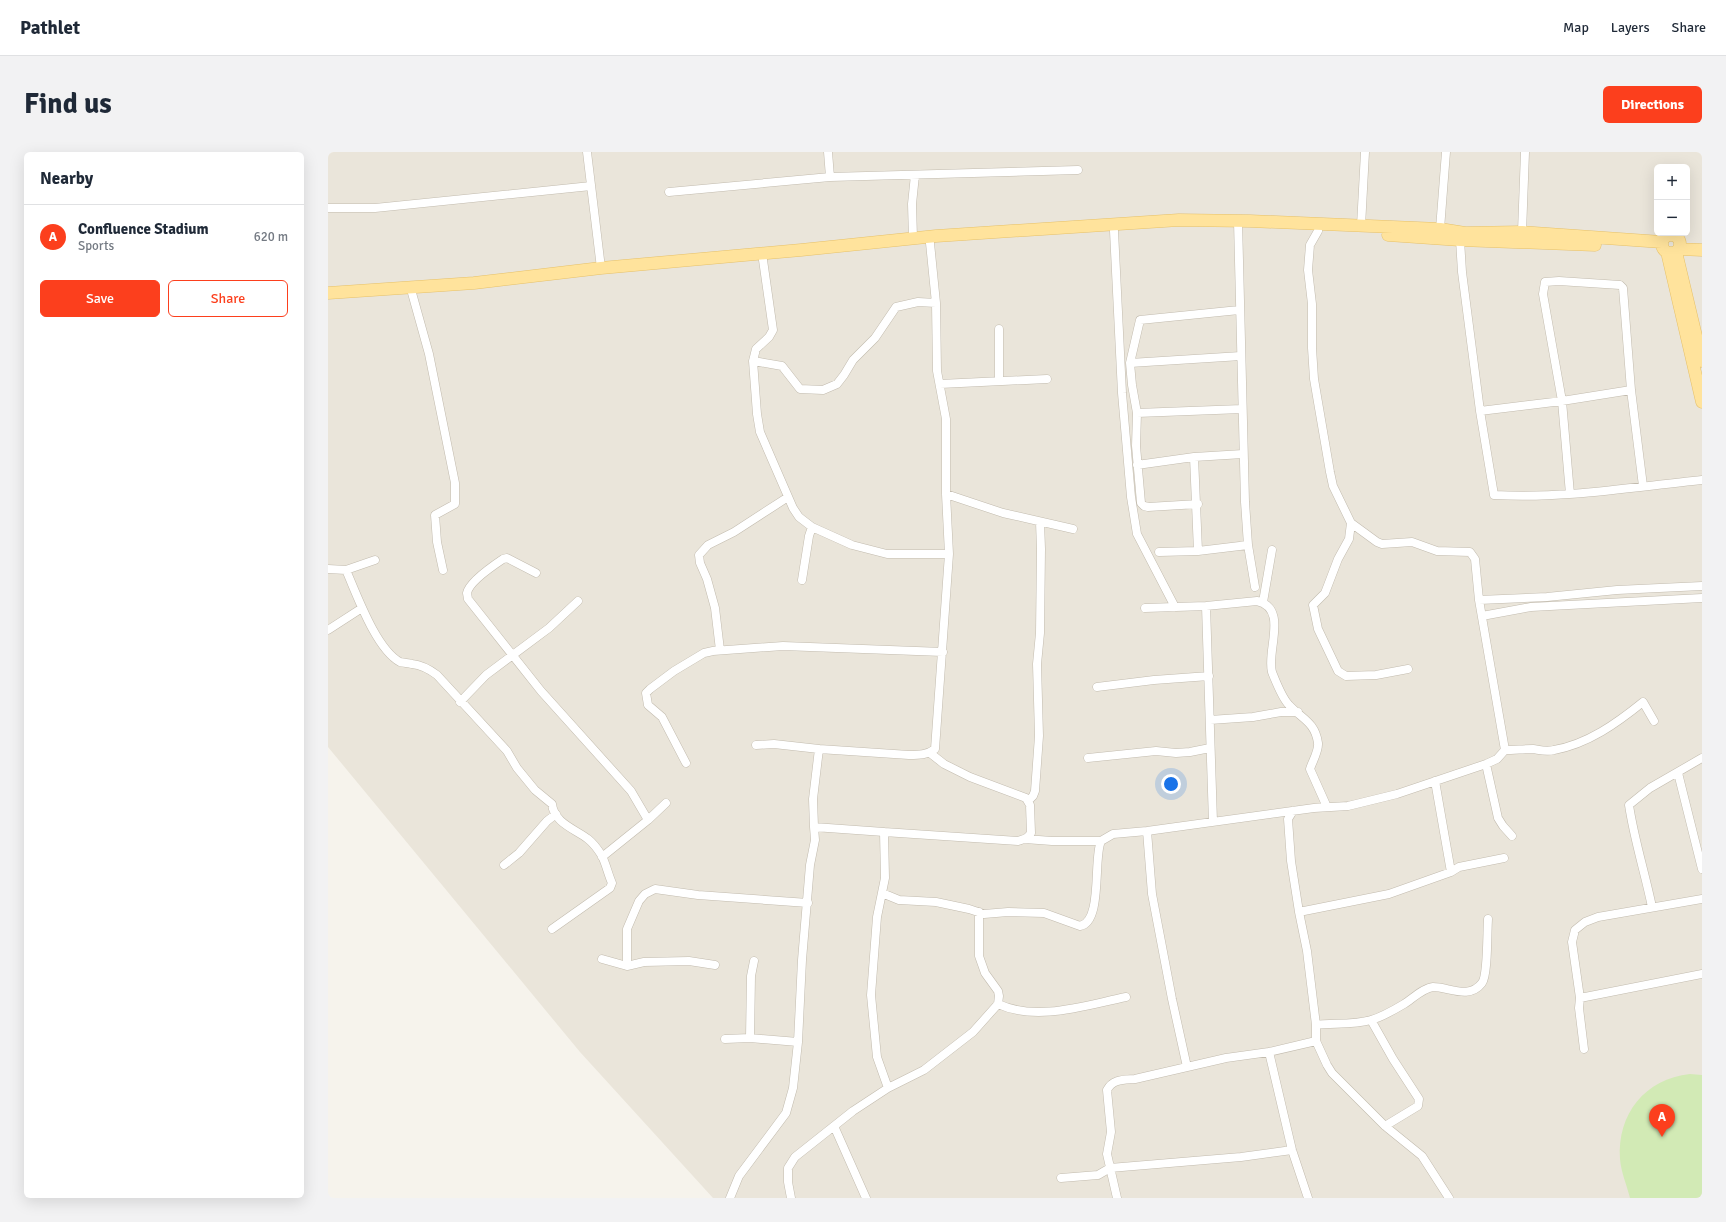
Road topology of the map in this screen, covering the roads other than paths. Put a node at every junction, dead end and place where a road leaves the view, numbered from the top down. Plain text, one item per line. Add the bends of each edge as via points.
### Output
1 (587, 152) edge
2 (828, 152) edge
3 (1365, 152) edge
4 (1446, 152) edge
5 (1525, 152) edge
6 (1078, 170) dead end
7 (915, 175) junction
8 (830, 177) junction
9 (591, 186) junction
10 (669, 192) dead end
11 (328, 208) edge
12 (1238, 225) junction
13 (1360, 226) junction
14 (1440, 229) junction
15 (1114, 230) junction
16 (1318, 231) junction
17 (1522, 232) junction
18 (913, 238) junction
19 (1460, 240) junction
20 (1702, 242) edge
21 (930, 244) junction
22 (1671, 247) junction
23 (1702, 250) edge
24 (762, 260) junction
25 (601, 268) junction
26 (328, 293) edge
27 (412, 293) junction
28 (328, 299) edge
29 (936, 303) junction
30 (1239, 310) junction
31 (999, 329) dead end
32 (1241, 356) junction
33 (753, 361) junction
34 (1702, 361) edge
35 (1130, 363) junction
36 (1047, 379) dead end
37 (999, 380) junction
38 (940, 384) junction
39 (1631, 390) junction
40 (1562, 402) junction
41 (1702, 402) edge
42 (1242, 409) junction
43 (1480, 411) junction
44 (1137, 413) junction
45 (1244, 454) junction
46 (1194, 457) junction
47 (1137, 464) junction
48 (1702, 480) edge
49 (1643, 486) junction
50 (946, 494) junction
51 (1570, 494) junction
52 (788, 497) junction
53 (1198, 504) junction
54 (1040, 522) junction
55 (1351, 523) junction
56 (812, 528) junction
57 (1073, 529) dead end
58 (1248, 545) junction
59 (1272, 550) dead end
60 (1198, 551) junction
61 (1159, 552) dead end
62 (950, 554) junction
63 (374, 560) dead end
64 (328, 569) edge
65 (346, 570) junction
66 (443, 570) dead end
67 (536, 573) dead end
68 (802, 580) dead end
69 (1702, 586) edge
70 (1255, 587) dead end
71 (1702, 598) edge
72 (1479, 600) junction
73 (578, 601) dead end
74 (1263, 602) junction
75 (1206, 606) junction
76 (1175, 607) junction
77 (362, 608) junction
78 (1145, 608) dead end
79 (1482, 616) junction
80 (328, 630) edge
81 (720, 650) junction
82 (943, 652) junction
83 (512, 655) junction
84 (1408, 669) dead end
85 (1208, 676) junction
86 (1097, 687) dead end
87 (460, 702) junction
88 (1298, 712) junction
89 (1210, 720) junction
90 (1654, 721) dead end
91 (756, 745) dead end
92 (1210, 748) junction
93 (819, 749) junction
94 (1505, 750) junction
95 (930, 753) junction
96 (1088, 758) dead end
97 (1702, 758) edge
98 (686, 763) dead end
99 (1486, 764) junction
100 (1678, 773) junction
101 (1435, 781) junction
102 (1028, 801) junction
103 (666, 803) dead end
104 (1327, 807) junction
105 (1293, 811) junction
106 (556, 814) junction
107 (648, 820) junction
108 (1213, 822) junction
109 (814, 827) junction
110 (1146, 831) junction
111 (884, 832) junction
112 (1512, 836) dead end
113 (1025, 839) junction
114 (1101, 841) junction
115 (602, 857) junction
116 (1504, 858) dead end
117 (504, 865) dead end
118 (1702, 869) edge
119 (1451, 872) junction
120 (882, 893) junction
121 (1702, 899) edge
122 (808, 903) junction
123 (1652, 907) junction
124 (979, 912) junction
125 (1299, 912) junction
126 (1488, 919) dead end
127 (552, 929) dead end
128 (602, 959) dead end
129 (754, 961) dead end
130 (715, 965) dead end
131 (627, 966) junction
132 (1702, 974) edge
133 (1126, 997) dead end
134 (1580, 998) junction
135 (998, 1004) junction
136 (1371, 1020) junction
137 (1316, 1025) junction
138 (750, 1038) junction
139 (725, 1039) dead end
140 (798, 1042) junction
141 (1316, 1042) junction
142 (1584, 1049) dead end
143 (1269, 1052) junction
144 (1187, 1066) junction
145 (888, 1088) junction
146 (834, 1126) junction
147 (1385, 1126) junction
148 (1292, 1150) junction
149 (1110, 1168) junction
150 (1061, 1178) dead end
151 (730, 1198) edge
152 (791, 1198) edge
153 (866, 1198) edge
154 (1117, 1198) edge
155 (1308, 1198) edge
156 (1449, 1198) edge

1 - 9 street
2 - 8 street
3 - 13 street
4 - 14 street
5 - 17 street
6 - 7 street
7 - 8 street
7 - 18 street via 912,204
8 - 10 street
9 - 11 street via 375,208
9 - 25 street
12 - 13 main road
12 - 15 main road
12 - 16 main road
12 - 18 main road via 1179,220
12 - 30 street
13 - 14 main road
14 - 17 main road via 1465,233
15 - 21 main road
15 - 76 street via 1122,394 1131,497 1137,534
16 - 19 main road
16 - 55 street via 1310,244 1308,270 1312,304 1314,379 1331,480
17 - 22 main road
18 - 25 main road
19 - 22 main road
19 - 43 street
20 - 22 main road
21 - 24 main road
21 - 29 street
22 - 23 main road
22 - 34 main road
22 - 41 main road
24 - 27 main road
24 - 33 street via 773,330 756,349
25 - 26 main road via 474,283
27 - 28 main road
27 - 66 street via 429,354 456,483 455,504 435,516
29 - 33 street via 918,302 896,307 875,338 853,360 840,381 830,388 814,391 800,389 782,366
29 - 38 street via 937,371
30 - 32 street
30 - 35 street via 1140,320
31 - 37 street
32 - 35 street
32 - 42 street
33 - 52 street via 754,393 760,432
35 - 44 street
36 - 37 street
37 - 38 street
38 - 50 street via 946,419
39 - 40 street
39 - 40 street via 1623,288 1620,285 1545,282 1543,294
39 - 49 street
40 - 43 street
40 - 51 street
42 - 44 street
42 - 45 street
43 - 51 street via 1494,495 1512,497
44 - 47 street
45 - 46 street
45 - 58 street
46 - 47 street
46 - 53 street
47 - 53 street via 1141,503 1144,506
48 - 49 street
49 - 51 street
50 - 54 street via 1002,513
50 - 62 street
52 - 56 street via 799,518
52 - 81 street via 734,532 708,545 699,555 715,608
53 - 60 street
54 - 57 street
54 - 102 street via 1040,633 1037,664 1039,736 1035,790
55 - 72 street via 1382,544 1412,542 1437,551 1470,552 1475,559
55 - 84 street via 1349,539 1325,593 1313,605 1318,629 1338,671 1346,676 1376,675
56 - 62 street via 852,545 887,554
56 - 68 street
58 - 60 street
58 - 70 street
59 - 74 street
60 - 61 street
62 - 82 street
63 - 65 street
64 - 65 street
65 - 77 street
67 - 83 street via 507,558 503,559 470,586 467,593 471,605
69 - 72 street
71 - 79 street via 1531,608
72 - 79 street
73 - 83 street via 549,628
74 - 75 street
74 - 88 street via 1270,608 1275,624 1272,671 1288,704
75 - 76 street
75 - 85 street
76 - 78 street
77 - 80 street
77 - 87 street via 392,656 401,662 425,667 437,675
79 - 94 street
81 - 82 street via 783,646
81 - 98 street via 704,653 674,671 646,694 648,705 662,716
82 - 95 street via 935,749
83 - 87 street via 486,675
83 - 107 street via 631,791
85 - 86 street
85 - 89 street
87 - 106 street via 507,751 535,790 552,804
88 - 89 street
88 - 104 street via 1314,727 1318,744 1310,769
89 - 92 street
90 - 94 street via 1644,702 1615,724 1568,746 1541,752 1534,749
91 - 93 street via 774,744
92 - 96 street via 1190,752 1156,751
92 - 108 street
93 - 95 street via 909,755
93 - 109 street via 813,799
94 - 99 street
95 - 102 street via 970,778 1022,796
97 - 100 street
99 - 101 street
99 - 112 street via 1498,818
100 - 118 street
100 - 123 street via 1650,788 1629,805
101 - 104 street via 1361,803
101 - 119 street
102 - 113 street via 1031,833
103 - 107 street
104 - 105 street
105 - 108 street
105 - 125 street via 1288,819
106 - 115 street via 567,826 588,840
106 - 117 street
107 - 115 street
108 - 110 street
109 - 111 street
109 - 122 street via 815,840 810,866
110 - 114 street via 1112,834
110 - 144 street via 1152,894
111 - 113 street
111 - 120 street via 885,878
113 - 114 street
114 - 124 street via 1098,848 1097,886 1090,921 1085,925 1080,926 1044,913
115 - 127 street via 612,882 610,888
116 - 119 street via 1458,867
119 - 125 street via 1388,894
120 - 124 street via 899,900 936,902
120 - 145 street via 871,995 877,1057
121 - 123 street
122 - 131 street via 713,897 655,888 639,901 626,929
122 - 140 street
123 - 134 street via 1598,917 1585,922 1575,930 1572,942
124 - 135 street via 979,956 985,973 1000,996
125 - 137 street via 1307,951
126 - 136 street via 1486,965 1483,982 1478,987 1467,992 1433,987
128 - 131 street
129 - 138 street via 750,995
130 - 131 street via 689,961 644,962
132 - 134 street
133 - 135 street via 1037,1012 1010,1010
134 - 142 street
135 - 145 street via 973,1032 924,1070
136 - 137 street
136 - 147 street via 1392,1059 1419,1098 1418,1106
137 - 141 street
138 - 139 street
138 - 140 street
140 - 151 street via 793,1088 786,1113 738,1176
141 - 143 street
141 - 147 street via 1332,1072
143 - 144 street
143 - 148 street
144 - 149 street via 1135,1079 1115,1081 1110,1085 1107,1090 1111,1132 1107,1154
145 - 146 street
146 - 152 street via 795,1157 788,1168
146 - 153 street
147 - 156 street via 1422,1156
148 - 149 street
148 - 155 street
149 - 150 street via 1098,1175
149 - 154 street

